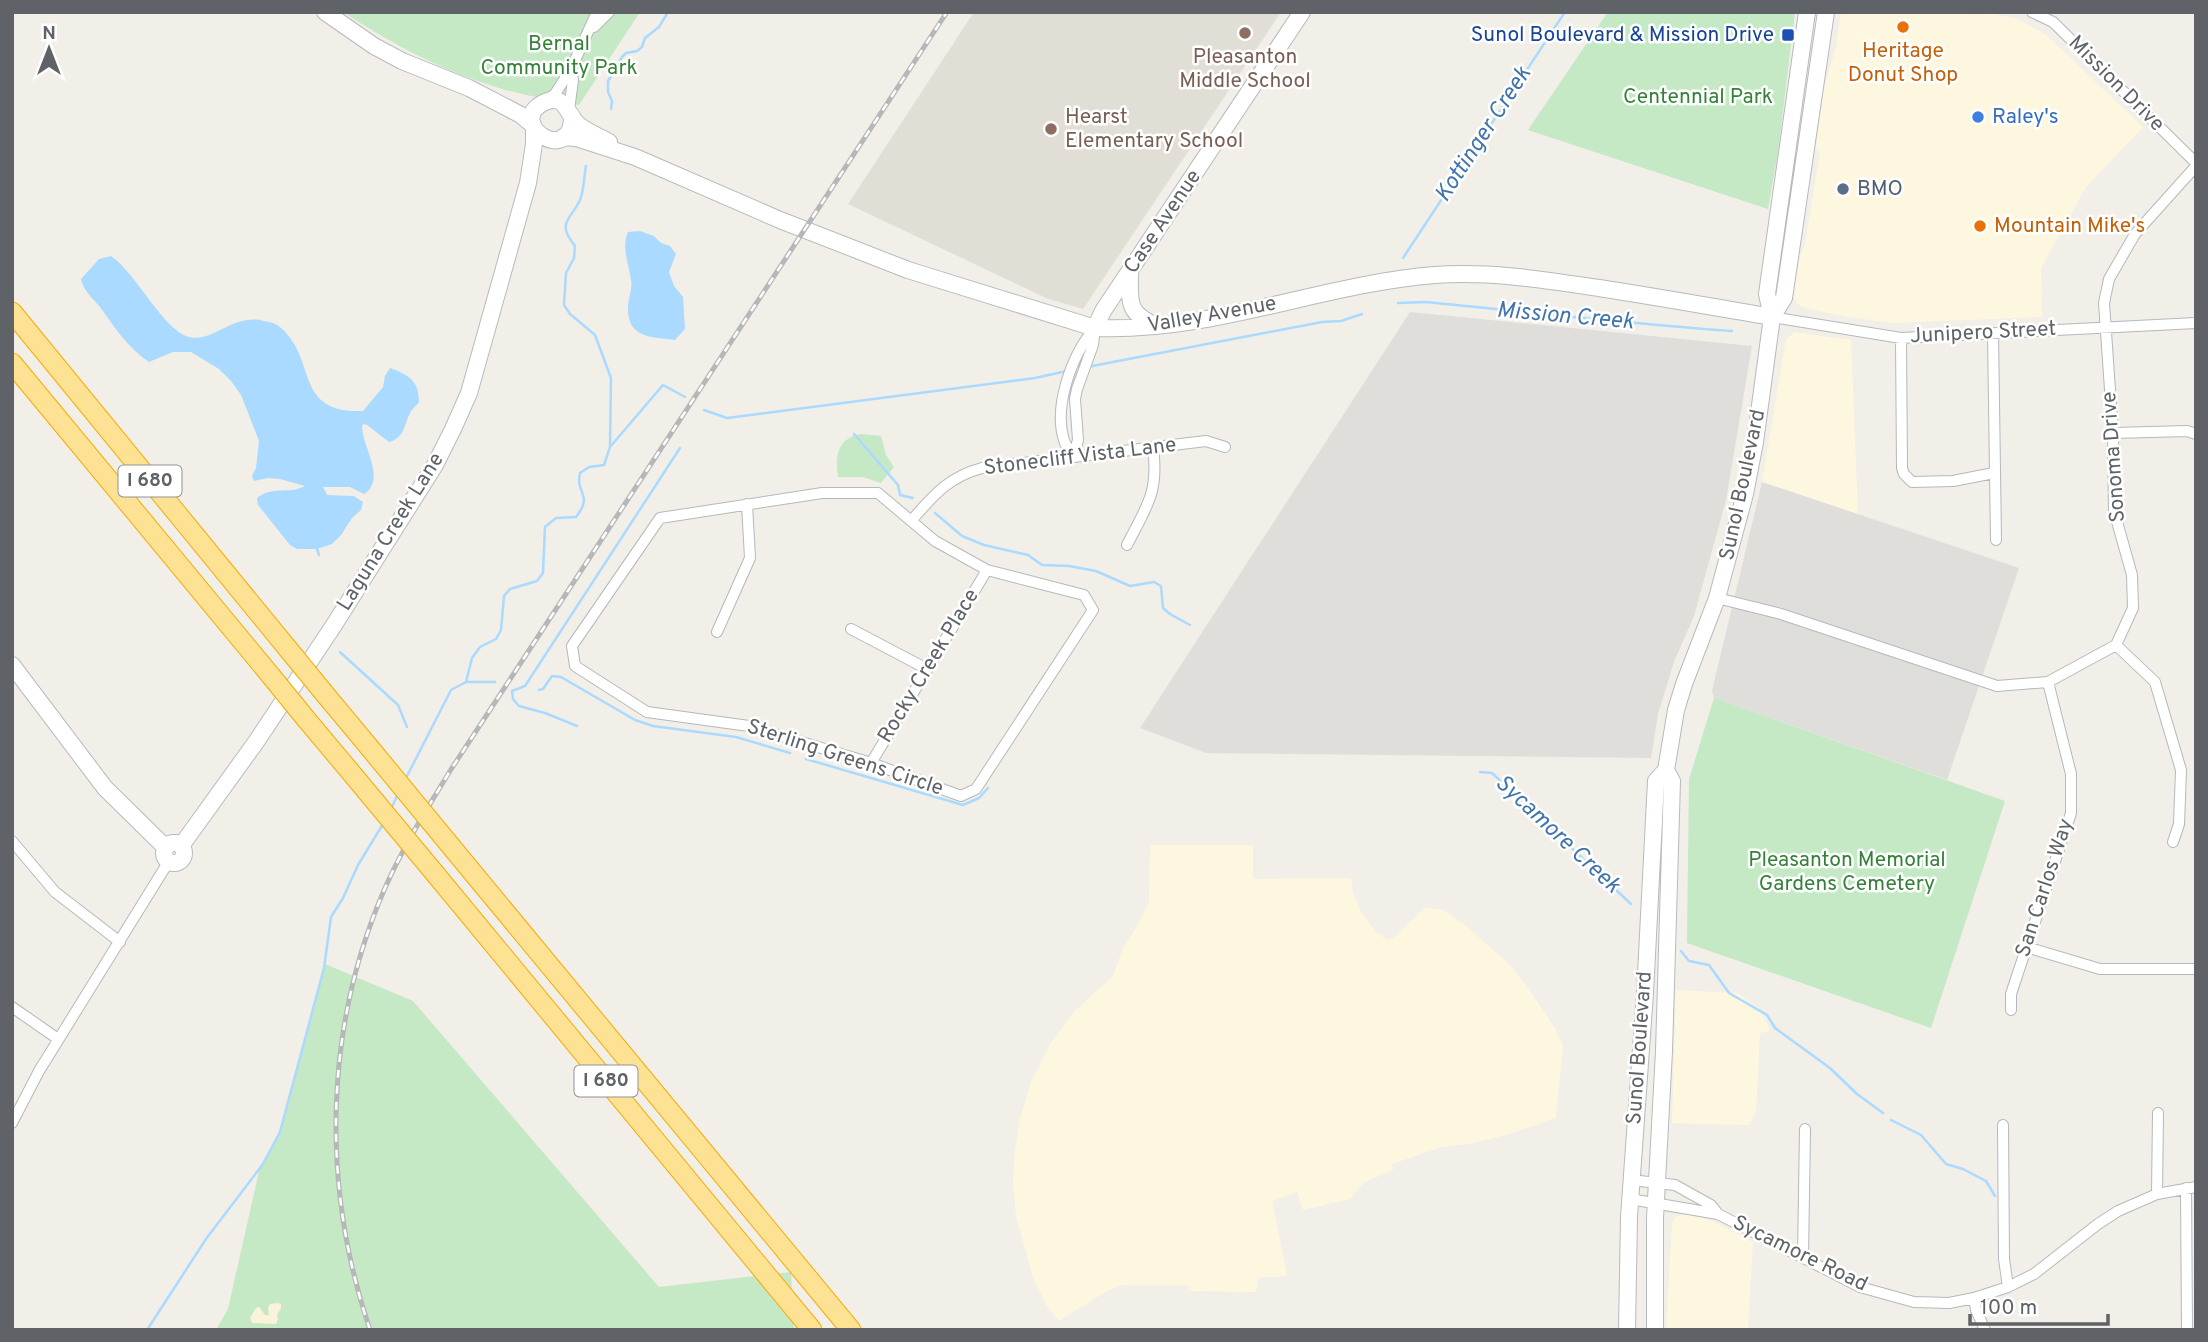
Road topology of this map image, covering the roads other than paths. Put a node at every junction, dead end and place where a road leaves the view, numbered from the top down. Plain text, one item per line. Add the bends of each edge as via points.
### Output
1 (326, 12) edge
2 (597, 12) edge
3 (609, 12) edge
4 (1302, 12) edge
5 (1807, 12) edge
6 (1826, 12) edge
7 (2032, 12) edge
8 (2060, 12) edge
9 (2053, 22) junction
10 (590, 32) junction
11 (571, 69) junction
12 (469, 88) junction
13 (543, 103) junction
14 (570, 113) junction
15 (533, 127) junction
16 (560, 138) junction
17 (635, 157) junction
18 (2196, 164) edge
19 (528, 183) junction
20 (1130, 272) junction
21 (12, 312) edge
22 (1772, 317) junction
23 (2196, 323) edge
24 (2104, 326) junction
25 (1158, 327) junction
26 (1095, 328) junction
27 (1993, 333) junction
28 (1900, 338) junction
29 (12, 363) edge
30 (2113, 433) junction
31 (2196, 434) edge
32 (1153, 447) junction
33 (1225, 447) dead end
34 (1073, 457) junction
35 (1994, 473) junction
36 (747, 504) junction
37 (911, 521) junction
38 (1996, 540) dead end
39 (1127, 545) dead end
40 (987, 570) junction
41 (1717, 598) junction
42 (851, 629) dead end
43 (717, 632) dead end
44 (2116, 645) junction
45 (12, 665) edge
46 (927, 669) junction
47 (2048, 682) junction
48 (871, 763) junction
49 (1666, 770) junction
50 (1654, 831) junction
51 (12, 841) edge
52 (2173, 842) dead end
53 (172, 852) junction
54 (1668, 911) junction
55 (120, 942) junction
56 (2026, 947) junction
57 (2196, 969) edge
58 (12, 1007) edge
59 (2011, 1010) dead end
60 (58, 1040) junction
61 (2158, 1113) dead end
62 (12, 1123) edge
63 (2003, 1125) dead end
64 (1805, 1129) dead end
65 (1631, 1180) junction
66 (1658, 1183) junction
67 (2191, 1187) edge
68 (2157, 1194) junction
69 (1630, 1199) junction
70 (1656, 1204) junction
71 (1717, 1214) junction
72 (1802, 1258) junction
73 (2008, 1287) junction
74 (1974, 1298) junction
75 (812, 1330) edge
76 (851, 1330) edge
77 (1627, 1330) edge
78 (1654, 1330) edge
79 (1984, 1330) edge
80 (2187, 1330) edge

1 - 12 street via 373,46
2 - 10 street
3 - 10 street
4 - 20 street, Case Avenue
5 - 22 street, Sunol Boulevard via 1767,294
6 - 22 street, Sunol Boulevard via 1784,298
7 - 9 street, Mission Drive
8 - 9 street
9 - 18 street, Mission Drive
10 - 11 street
11 - 13 street via 555,94
11 - 14 street
12 - 13 street via 524,104
12 - 15 street via 521,115
13 - 14 street via 559,102
13 - 15 street via 533,113
14 - 16 street via 569,132
14 - 17 street, Valley Avenue via 581,127
15 - 16 street via 548,140
15 - 19 street, Laguna Creek Lane
16 - 17 street, Valley Avenue via 576,138
16 - 19 street, Laguna Creek Lane via 545,153
17 - 26 street, Valley Avenue via 908,270
18 - 24 street, Sonoma Drive via 2135,234 2109,279
19 - 53 street, Laguna Creek Lane via 469,393 435,465 256,742
20 - 25 street via 1134,313
20 - 26 street, Case Avenue
21 - 76 highway, I 680, bridge
22 - 25 street, Valley Avenue via 1545,280 1468,274 1406,278
22 - 28 street, Junipero Street
22 - 41 street, Sunol Boulevard via 1750,470
23 - 24 street, Junipero Street
24 - 27 street, Junipero Street
24 - 30 street, Sonoma Drive
25 - 26 street, Valley Avenue
26 - 34 street, Case Avenue via 1082,342 1085,352 1071,388 1078,440
27 - 28 street, Junipero Street
27 - 35 street
28 - 35 street via 1904,474 1912,482
29 - 75 highway, I 680, bridge
30 - 31 street
30 - 44 street, Sonoma Drive via 2114,511 2132,575 2133,608
32 - 33 street, Stonecliff Vista Lane via 1206,441
32 - 34 street, Stonecliff Vista Lane
32 - 39 street via 1153,491
34 - 37 street, Stonecliff Vista Lane via 965,472 950,480
35 - 38 street
36 - 37 street, Sterling Greens Circle via 822,493 878,494
36 - 43 street via 750,558
36 - 48 street, Sterling Greens Circle via 660,518 572,646 575,666 647,712 749,726
37 - 40 street, Sterling Greens Circle via 935,541
40 - 46 street, Rocky Creek Place
40 - 48 street, Sterling Greens Circle via 1084,595 1093,610 976,789 961,796
41 - 47 street via 1781,614 1997,686
41 - 49 street, Sunol Boulevard via 1680,697
42 - 46 street
44 - 47 street
44 - 52 street via 2155,682 2181,770 2179,824
45 - 53 street via 104,788
46 - 48 street, Rocky Creek Place
47 - 56 street, San Carlos Way via 2071,774 2071,813
49 - 50 street, Sunol Boulevard via 1656,781
49 - 54 street, Sunol Boulevard via 1672,781
50 - 54 street via 1660,858 1658,903
50 - 65 street, Sunol Boulevard
51 - 55 street via 55,892
53 - 55 street, Laguna Creek Lane
54 - 66 street, Sunol Boulevard
55 - 60 street, Laguna Creek Lane
56 - 57 street via 2100,969
56 - 59 street, San Carlos Way via 2011,993
58 - 60 street
60 - 62 street, Laguna Creek Lane
61 - 68 street
63 - 73 street
64 - 72 street
65 - 66 street, Sycamore Road
65 - 69 street, Sunol Boulevard
66 - 70 street, Sunol Boulevard
66 - 71 street, Sycamore Road via 1675,1185 1711,1205
67 - 68 street, Sycamore Road
67 - 80 street
68 - 73 street, Sycamore Road via 2098,1224 2044,1267
69 - 70 street, Sycamore Road
69 - 77 street, Sunol Boulevard
70 - 71 street, Sycamore Road
70 - 78 street, Sunol Boulevard
71 - 72 street, Sycamore Road
72 - 74 street, Sycamore Road via 1860,1287 1914,1302
73 - 74 street, Sycamore Road
74 - 79 street

